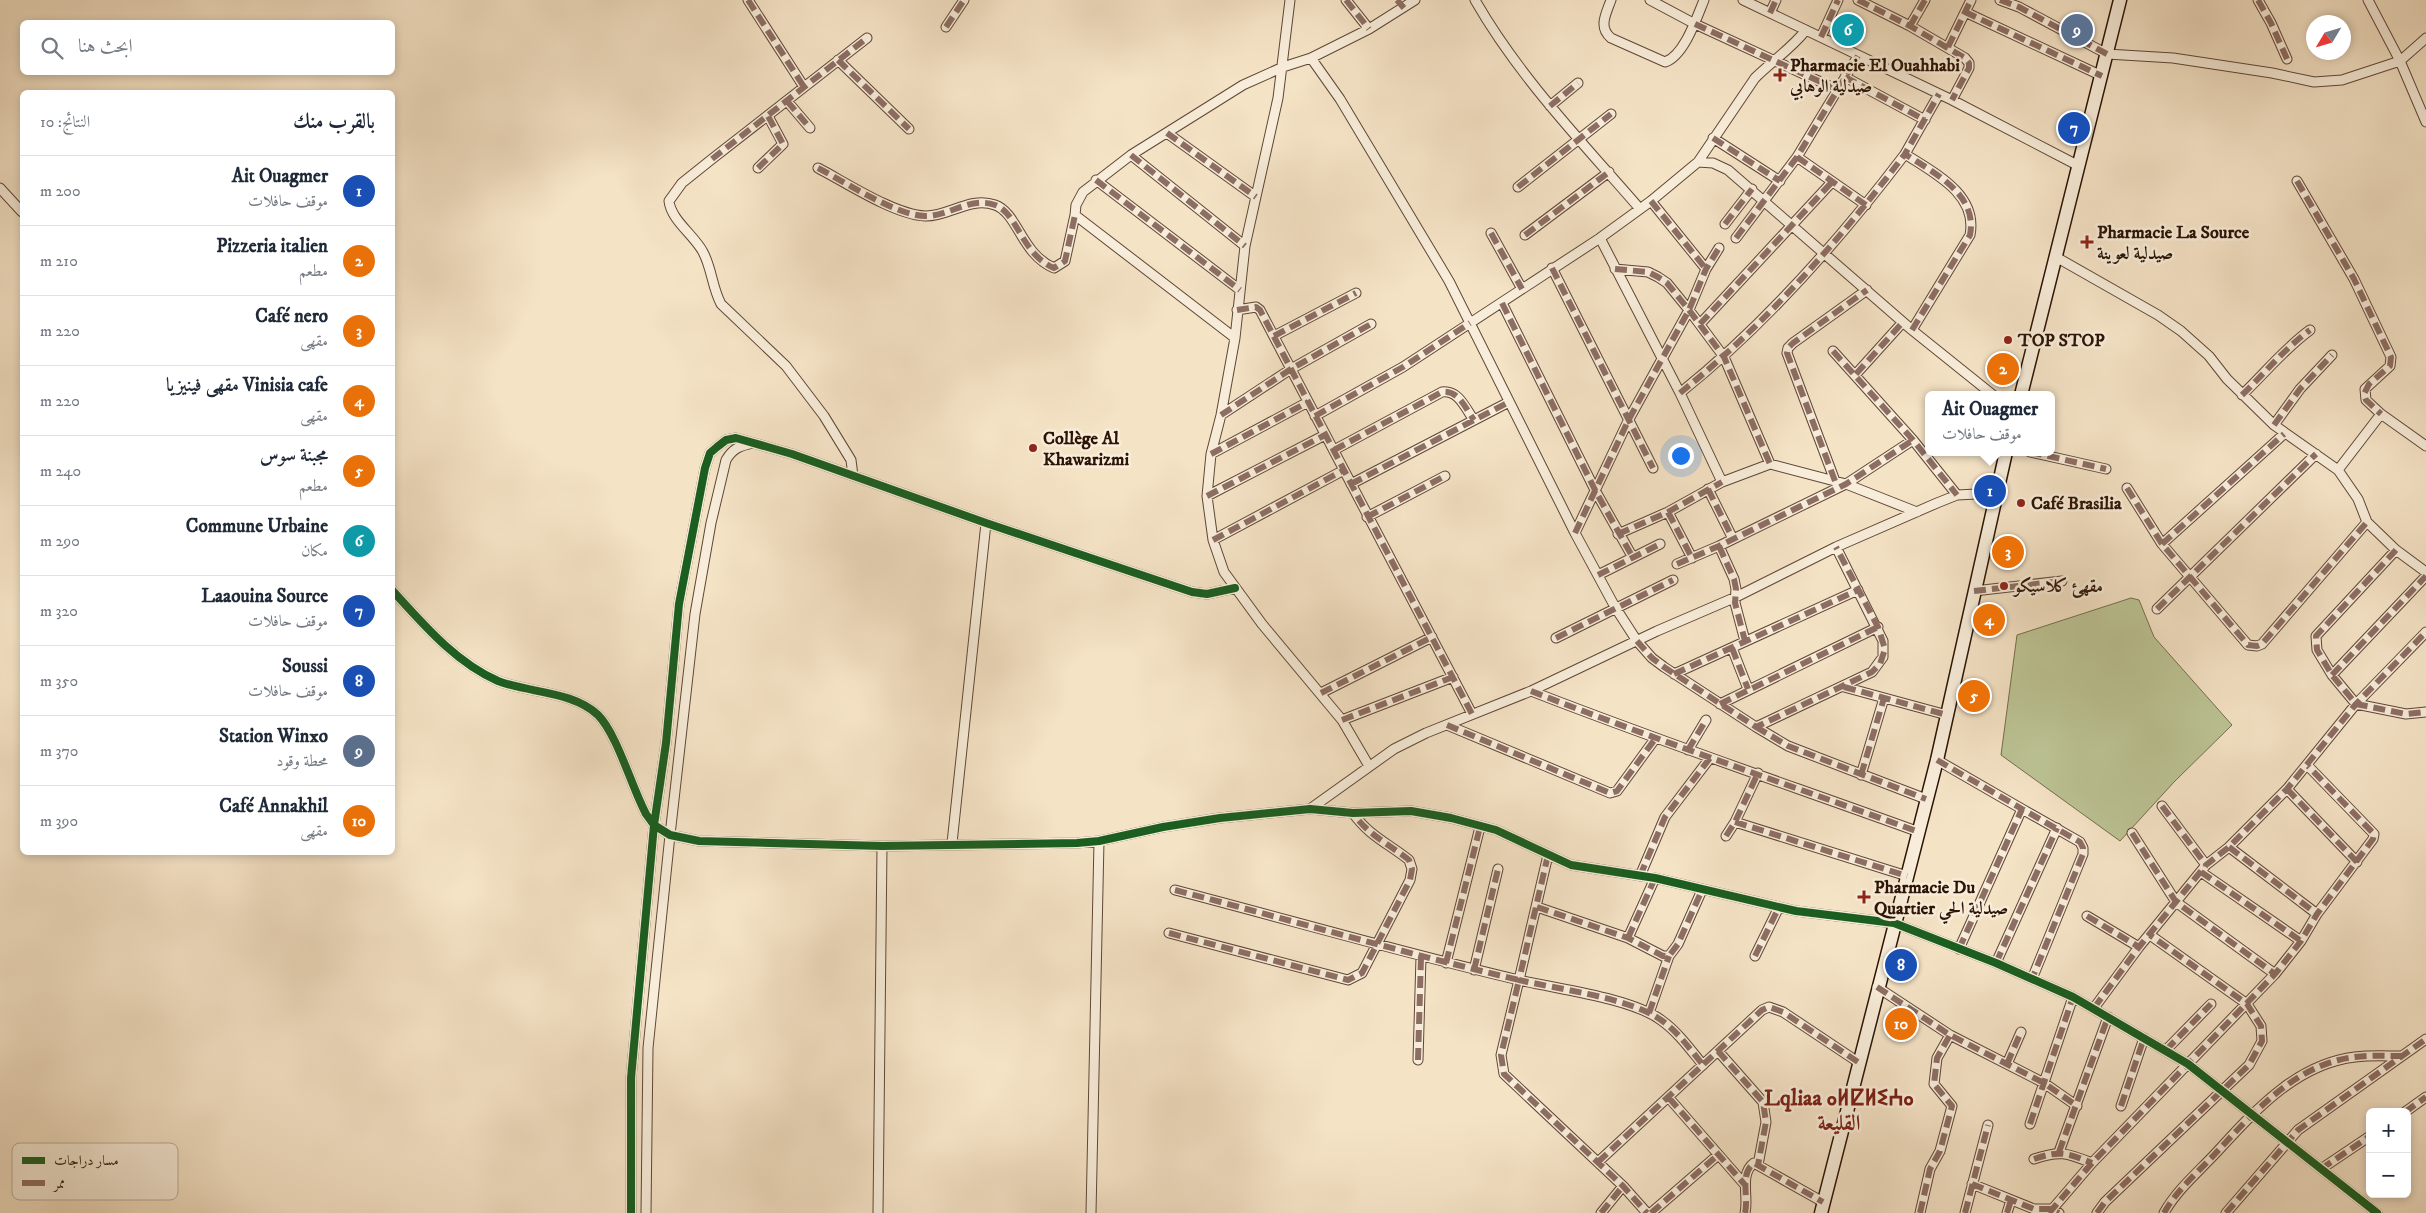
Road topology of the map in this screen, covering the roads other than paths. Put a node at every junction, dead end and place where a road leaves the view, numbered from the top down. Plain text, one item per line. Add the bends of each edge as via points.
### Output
1 (748, 0) edge
2 (964, 0) edge
3 (1290, 0) edge
4 (1346, 0) edge
5 (1397, 0) edge
6 (1415, 0) edge
7 (1475, 0) edge
8 (1611, 0) edge
9 (1650, 0) edge
10 (1704, 0) edge
11 (1743, 0) edge
12 (1776, 0) edge
13 (1838, 0) edge
14 (1858, 0) edge
15 (1925, 0) edge
16 (1971, 0) edge
17 (2000, 0) edge
18 (2120, 0) edge
19 (2258, 0) edge
20 (2368, 0) edge
21 (1874, 3) edge
22 (1404, 8) junction
23 (1965, 12) junction
24 (1770, 13) junction
25 (1695, 24) junction
26 (1910, 26) junction
27 (946, 28) dead end
28 (1370, 29) junction
29 (1806, 30) junction
30 (1821, 37) junction
31 (867, 38) dead end
32 (2426, 38) edge
33 (1948, 47) junction
34 (2108, 54) junction
35 (1858, 56) junction
36 (1311, 58) junction
37 (1776, 59) junction
38 (838, 60) junction
39 (2287, 60) dead end
40 (2400, 61) junction
41 (1283, 67) junction
42 (2102, 76) junction
43 (1845, 77) junction
44 (1578, 83) dead end
45 (804, 87) junction
46 (1838, 90) junction
47 (1939, 94) junction
48 (1952, 100) junction
49 (788, 101) junction
50 (1550, 106) junction
51 (1611, 114) dead end
52 (768, 116) junction
53 (1925, 120) junction
54 (2426, 122) edge
55 (810, 128) dead end
56 (909, 130) dead end
57 (1166, 133) junction
58 (1714, 138) junction
59 (1578, 139) junction
60 (1131, 154) junction
61 (1905, 154) junction
62 (1797, 157) junction
63 (1698, 162) junction
64 (2079, 166) junction
65 (758, 168) dead end
66 (818, 168) dead end
67 (1609, 172) junction
68 (1096, 180) junction
69 (1780, 181) junction
70 (2297, 181) dead end
71 (1832, 182) junction
72 (1518, 187) dead end
73 (0, 188) edge
74 (1752, 189) junction
75 (1256, 197) junction
76 (1651, 201) junction
77 (1765, 201) junction
78 (1866, 205) junction
79 (1640, 209) junction
80 (20, 210) edge
81 (1074, 216) junction
82 (1725, 224) dead end
83 (1791, 227) junction
84 (1491, 233) dead end
85 (1525, 235) dead end
86 (1600, 238) junction
87 (1736, 238) dead end
88 (1245, 246) junction
89 (1719, 248) dead end
90 (1823, 254) junction
91 (2056, 257) junction
92 (1552, 268) junction
93 (1615, 269) junction
94 (1706, 269) junction
95 (1522, 289) junction
96 (1240, 290) junction
97 (1867, 290) junction
98 (1356, 293) dead end
99 (1502, 303) junction
100 (1237, 310) junction
101 (1689, 310) junction
102 (1903, 322) junction
103 (1470, 323) junction
104 (1371, 324) dead end
105 (1700, 324) junction
106 (1912, 330) junction
107 (2310, 330) dead end
108 (1274, 336) junction
109 (1235, 338) junction
110 (1833, 351) dead end
111 (2332, 355) dead end
112 (1724, 357) junction
113 (1662, 358) junction
114 (1291, 369) junction
115 (1856, 374) junction
116 (1988, 391) edge
117 (2022, 391) edge
118 (1680, 393) junction
119 (2242, 395) junction
120 (1308, 402) junction
121 (1509, 402) junction
122 (2380, 414) junction
123 (1221, 415) junction
124 (1315, 416) junction
125 (1628, 419) junction
126 (1474, 420) junction
127 (2274, 425) junction
128 (2284, 434) junction
129 (1325, 435) junction
130 (1913, 440) junction
131 (754, 443) junction
132 (2426, 446) edge
133 (1334, 450) junction
134 (1211, 454) junction
135 (2316, 454) junction
136 (1925, 455) edge
137 (1926, 456) edge
138 (2005, 456) edge
139 (2048, 456) edge
140 (1770, 464) junction
141 (1652, 468) dead end
142 (2106, 469) dead end
143 (1344, 470) junction
144 (2338, 470) junction
145 (853, 476) junction
146 (1445, 476) dead end
147 (1834, 481) junction
148 (1722, 482) junction
149 (1352, 484) junction
150 (1846, 484) junction
151 (2127, 488) dead end
152 (1708, 489) junction
153 (1596, 492) junction
154 (1996, 493) junction
155 (1957, 495) junction
156 (1207, 496) junction
157 (1668, 512) junction
158 (1917, 512) junction
159 (1367, 517) junction
160 (2367, 522) junction
161 (986, 523) junction
162 (1575, 533) junction
163 (1618, 534) junction
164 (1733, 539) junction
165 (1213, 540) junction
166 (1660, 544) dead end
167 (2162, 544) junction
168 (1719, 546) junction
169 (1836, 547) junction
170 (2396, 550) junction
171 (1632, 556) junction
172 (1692, 558) junction
173 (1677, 564) dead end
174 (2426, 572) edge
175 (1598, 575) junction
176 (2426, 576) edge
177 (2190, 579) junction
178 (1673, 580) dead end
179 (2062, 581) dead end
180 (1235, 588) junction
181 (1858, 590) junction
182 (1974, 591) junction
183 (395, 593) edge
184 (1736, 597) junction
185 (1615, 607) junction
186 (2157, 609) dead end
187 (1878, 627) junction
188 (2426, 632) edge
189 (1432, 637) junction
190 (1556, 638) dead end
191 (1637, 641) junction
192 (1745, 641) junction
193 (1732, 648) junction
194 (1674, 674) junction
195 (2332, 675) junction
196 (1453, 677) junction
197 (1844, 687) junction
198 (1748, 689) junction
199 (1531, 691) junction
200 (1321, 693) junction
201 (1884, 698) junction
202 (1720, 704) junction
203 (2356, 704) junction
204 (2426, 712) edge
205 (1472, 714) junction
206 (1948, 715) junction
207 (1342, 720) junction
208 (1706, 720) dead end
209 (1447, 725) junction
210 (1756, 727) junction
211 (1655, 739) junction
212 (1688, 750) junction
213 (1710, 758) junction
214 (1937, 760) junction
215 (1369, 766) junction
216 (2308, 766) junction
217 (1758, 774) junction
218 (1861, 775) junction
219 (2287, 789) junction
220 (1926, 799) junction
221 (2162, 806) dead end
222 (1310, 809) junction
223 (2022, 809) junction
224 (1353, 813) junction
225 (1735, 822) junction
226 (654, 825) junction
227 (1480, 826) junction
228 (2057, 828) junction
229 (1918, 832) junction
230 (2132, 833) dead end
231 (670, 835) junction
232 (1726, 836) dead end
233 (1099, 841) junction
234 (952, 843) junction
235 (882, 846) junction
236 (2229, 847) junction
237 (1548, 855) junction
238 (2357, 862) junction
239 (2204, 868) junction
240 (1498, 869) dead end
241 (1640, 876) junction
242 (1907, 876) junction
243 (1655, 878) junction
244 (1175, 890) dead end
245 (1702, 890) junction
246 (2176, 902) junction
247 (1779, 907) junction
248 (1536, 908) junction
249 (2317, 914) junction
250 (2087, 916) dead end
251 (1894, 923) junction
252 (1168, 933) dead end
253 (2150, 935) junction
254 (1628, 938) junction
255 (2301, 942) junction
256 (1376, 943) junction
257 (2140, 947) junction
258 (1959, 949) junction
259 (1669, 956) junction
260 (1754, 956) dead end
261 (1421, 957) junction
262 (1446, 963) junction
263 (1996, 963) junction
264 (1474, 970) junction
265 (2275, 974) junction
266 (2032, 979) junction
267 (1519, 980) junction
268 (1877, 987) junction
269 (2073, 997) junction
270 (2211, 1004) dead end
271 (2248, 1004) junction
272 (2094, 1008) junction
273 (1649, 1013) junction
274 (2108, 1017) junction
275 (2021, 1032) dead end
276 (1950, 1035) junction
277 (2144, 1038) junction
278 (2426, 1040) edge
279 (2166, 1050) junction
280 (1718, 1051) junction
281 (2402, 1056) junction
282 (1418, 1060) dead end
283 (1858, 1062) junction
284 (2007, 1064) junction
285 (2188, 1064) junction
286 (1703, 1065) junction
287 (2044, 1083) junction
288 (2221, 1092) junction
289 (2426, 1097) edge
290 (1668, 1098) junction
291 (2077, 1106) junction
292 (2121, 1106) dead end
293 (2411, 1108) edge
294 (2251, 1115) junction
295 (2030, 1124) dead end
296 (1988, 1125) dead end
297 (2366, 1139) edge
298 (2287, 1144) junction
299 (2059, 1152) junction
300 (1718, 1155) junction
301 (2034, 1159) dead end
302 (1598, 1162) junction
303 (2092, 1163) junction
304 (1758, 1165) junction
305 (2321, 1169) junction
306 (1972, 1184) junction
307 (1623, 1186) junction
308 (1745, 1186) junction
309 (2010, 1200) junction
310 (1822, 1208) edge
311 (2366, 1210) edge
312 (2053, 1212) edge
313 (631, 1213) edge
314 (646, 1213) edge
315 (878, 1213) edge
316 (1091, 1213) edge
317 (1601, 1213) edge
318 (1649, 1213) edge
319 (1745, 1213) edge
320 (1920, 1213) edge
321 (1965, 1213) edge
322 (2007, 1213) edge
323 (2097, 1213) edge
324 (2164, 1213) edge
325 (2226, 1213) edge
326 (2377, 1213) edge

1 - 45 street
2 - 27 street
3 - 41 street
4 - 28 street
5 - 22 street
6 - 22 street
7 - 50 street
8 - 25 street via 1604,21 1605,33 1665,62 1676,56
9 - 25 street
10 - 25 street
11 - 24 street
12 - 24 street
13 - 30 street
14 - 21 street
15 - 26 street
16 - 23 street
17 - 34 street
18 - 34 main road
19 - 39 street
20 - 40 street
21 - 26 street
22 - 28 street
23 - 33 street
23 - 42 street
24 - 29 street
25 - 37 street
26 - 33 street
28 - 36 street
29 - 30 street
29 - 37 street via 1786,53
30 - 35 street
31 - 38 street
32 - 40 street
33 - 48 street via 1969,63
34 - 40 street via 2173,58 2314,82 2342,80
34 - 42 main road
35 - 43 street
35 - 47 street
36 - 41 street
36 - 103 street via 1337,94 1418,226
37 - 46 street
37 - 58 street via 1755,78
38 - 45 street
38 - 56 street
40 - 54 street
41 - 57 street via 1243,85
41 - 75 street via 1268,152
42 - 64 main road
43 - 46 street
43 - 53 street
44 - 50 street
45 - 49 street
46 - 62 street
47 - 48 street
47 - 53 street
48 - 64 street
49 - 52 street
49 - 55 street
50 - 59 street
51 - 59 street
52 - 65 street via 783,144
52 - 145 street via 682,183 672,194 670,207 703,252 721,304 786,366 824,416 851,460
53 - 61 street
57 - 60 street
57 - 75 street
58 - 63 street
58 - 69 street
59 - 67 street
59 - 72 street
60 - 68 street
60 - 88 street
61 - 78 street
61 - 106 street via 1952,186 1970,213 1972,225 1970,235
62 - 69 street
62 - 71 street
63 - 74 street via 1720,166
63 - 76 street
64 - 91 main road
66 - 81 street via 889,206 924,216 967,204 993,204 1010,218 1031,253 1054,268 1065,261
67 - 79 street
67 - 85 street
68 - 81 street via 1076,205
68 - 96 street
69 - 77 street
70 - 122 street via 2354,279 2392,357 2390,366 2368,384 2364,394
71 - 78 street
71 - 83 street
73 - 80 street
74 - 77 street
74 - 82 street
75 - 88 street
76 - 79 street
76 - 94 street
77 - 83 street
77 - 87 street
78 - 90 street
79 - 86 street
81 - 109 street
83 - 90 street
83 - 105 street
84 - 95 street
86 - 92 street
86 - 93 street
88 - 96 street
89 - 94 street
90 - 97 street
90 - 112 street
91 - 117 main road
91 - 119 street via 2181,331 2209,356
92 - 95 street
92 - 125 street
93 - 101 street via 1658,276
93 - 113 street
94 - 101 street
95 - 99 street
96 - 100 street
97 - 102 street
97 - 147 street via 1788,348 1787,354
98 - 108 street
99 - 103 street
99 - 153 street
100 - 108 street via 1256,307
100 - 109 street
101 - 105 street
101 - 113 street
102 - 106 street
102 - 115 street
103 - 121 street
103 - 124 street via 1403,367
104 - 114 street
105 - 112 street
106 - 116 street
107 - 119 street via 2286,347
108 - 114 street
109 - 123 street
110 - 115 street
111 - 127 street via 2300,389
112 - 118 street
112 - 140 street
113 - 118 street
113 - 125 street
114 - 120 street
114 - 123 street
115 - 130 street
118 - 148 street
119 - 127 street
120 - 124 street
120 - 134 street
121 - 126 street
121 - 162 street
122 - 132 street
122 - 144 street
123 - 134 street
124 - 129 street
125 - 141 street
125 - 153 street
126 - 133 street via 1457,396 1452,392 1442,392
126 - 149 street
127 - 128 street
128 - 135 street
128 - 167 street
129 - 133 street
129 - 156 street
130 - 136 street
130 - 150 street
131 - 145 street
131 - 226 street via 736,438 726,440 710,453 705,468 679,604 666,744
131 - 231 street via 739,447 726,460 711,523 692,640
133 - 143 street
134 - 156 street
135 - 144 street
135 - 177 street
137 - 155 street
138 - 154 main road
139 - 142 street
140 - 147 street
140 - 148 street
143 - 149 street
143 - 165 street
144 - 160 street via 2358,499
145 - 161 street
146 - 159 street
147 - 150 street
148 - 152 street
149 - 159 street
150 - 158 street
150 - 164 street
151 - 167 street
152 - 157 street
152 - 164 street
153 - 162 street
153 - 163 street
154 - 155 street
154 - 182 main road
155 - 158 street
156 - 165 street
157 - 163 street
157 - 172 street
158 - 169 street
159 - 189 street
160 - 170 street
160 - 177 street via 2257,646 2248,645
161 - 180 street via 1192,592 1207,594
161 - 234 street
162 - 175 street
163 - 171 street
164 - 168 street
165 - 180 street via 1224,572
166 - 171 street
167 - 177 street
168 - 172 street
168 - 184 street via 1734,579
169 - 181 street
169 - 184 street
170 - 174 street
170 - 195 street via 2316,636 2317,650
171 - 175 street
172 - 173 street
175 - 185 street
176 - 195 street
177 - 186 street
178 - 185 street
179 - 182 street
180 - 200 street
181 - 187 street
181 - 192 street
182 - 206 main road
183 - 226 street via 437,638 471,666 514,686 569,700 594,711 608,728 639,802
184 - 191 street
184 - 192 street
185 - 190 street
185 - 191 street
187 - 197 street via 1885,649 1880,664
187 - 198 street
188 - 203 street
189 - 196 street
189 - 200 street
191 - 194 street via 1652,658
191 - 199 street
192 - 193 street
193 - 194 street
193 - 198 street
194 - 202 street
195 - 203 street
196 - 205 street
196 - 207 street
197 - 201 street
197 - 210 street
198 - 202 street
199 - 205 street
199 - 211 street
200 - 207 street
201 - 206 street
201 - 218 street
202 - 210 street
203 - 204 street via 2406,714
203 - 216 street
205 - 209 street
206 - 214 main road
207 - 215 street
208 - 212 street
209 - 211 street via 1610,793 1617,790
209 - 215 street via 1394,748
210 - 218 street via 1788,746
211 - 212 street
212 - 213 street
213 - 217 street
213 - 241 street via 1665,817
214 - 220 main road
214 - 223 street
215 - 222 street
216 - 219 street
216 - 238 street via 2374,834
217 - 225 street
217 - 229 street
218 - 220 street
219 - 236 street
219 - 238 street
220 - 229 main road
221 - 239 street
222 - 224 street
222 - 233 street via 1194,822
223 - 228 street
223 - 258 street
224 - 227 street via 1431,814
224 - 256 street via 1362,827 1410,860 1412,869 1410,880
225 - 232 street
225 - 242 street
226 - 231 street
226 - 313 street via 631,1078
227 - 237 street via 1504,833
227 - 262 street
228 - 263 street
228 - 266 street via 2080,842 2083,854
229 - 242 main road
230 - 246 street
231 - 235 street via 699,841
231 - 314 street via 648,1048
233 - 234 street
233 - 316 street
234 - 235 street
235 - 315 street
236 - 239 street
236 - 249 street
237 - 241 street via 1570,866
237 - 248 street
238 - 249 street
239 - 246 street
239 - 255 street
240 - 264 street
241 - 243 street
242 - 251 main road
243 - 245 street
243 - 254 street
244 - 256 street
245 - 247 street
245 - 259 street via 1678,944
246 - 253 street
246 - 265 street
247 - 251 street
247 - 260 street
248 - 254 street
248 - 267 street
249 - 255 street
250 - 257 street
251 - 258 street
251 - 268 main road
252 - 256 street via 1348,980 1362,974
253 - 257 street
253 - 271 street
254 - 259 street
255 - 265 street
256 - 261 street
257 - 272 street
258 - 263 street
259 - 273 street
261 - 262 street
261 - 282 street
262 - 264 street
263 - 266 street
264 - 267 street
265 - 271 street
266 - 269 street
267 - 273 street via 1623,1003
267 - 302 street via 1502,1054 1504,1074
268 - 276 street
268 - 283 main road
269 - 272 street
269 - 287 street
270 - 279 street
271 - 285 street
271 - 288 street via 2261,1026 2262,1041 2249,1065
272 - 274 street
273 - 286 street via 1670,1028
274 - 277 street
274 - 291 street
275 - 284 street
276 - 284 street
276 - 320 street via 1937,1058 1934,1084 1952,1106 1940,1151 1930,1169
277 - 279 street
277 - 292 street
278 - 281 street
279 - 285 street
280 - 283 street via 1769,1007 1783,1012
280 - 286 street
280 - 304 street via 1763,1102 1766,1122
281 - 294 street via 2354,1057 2318,1068 2288,1083
281 - 298 street via 2298,1130
283 - 310 main road
284 - 287 street
285 - 288 street
285 - 303 street
286 - 290 street
287 - 291 street
287 - 295 street
288 - 294 street
288 - 323 street
289 - 293 street
290 - 300 street
290 - 302 street
291 - 299 street
294 - 298 street
294 - 324 street
296 - 306 street
297 - 305 street
298 - 305 street
298 - 325 street
299 - 301 street
299 - 303 street
300 - 308 street
300 - 318 street
302 - 307 street
303 - 312 street
304 - 308 street via 1750,1166
304 - 310 street
305 - 311 street
306 - 309 street
306 - 321 street
307 - 317 street
307 - 318 street
308 - 319 street
309 - 312 street
309 - 322 street
311 - 326 street

